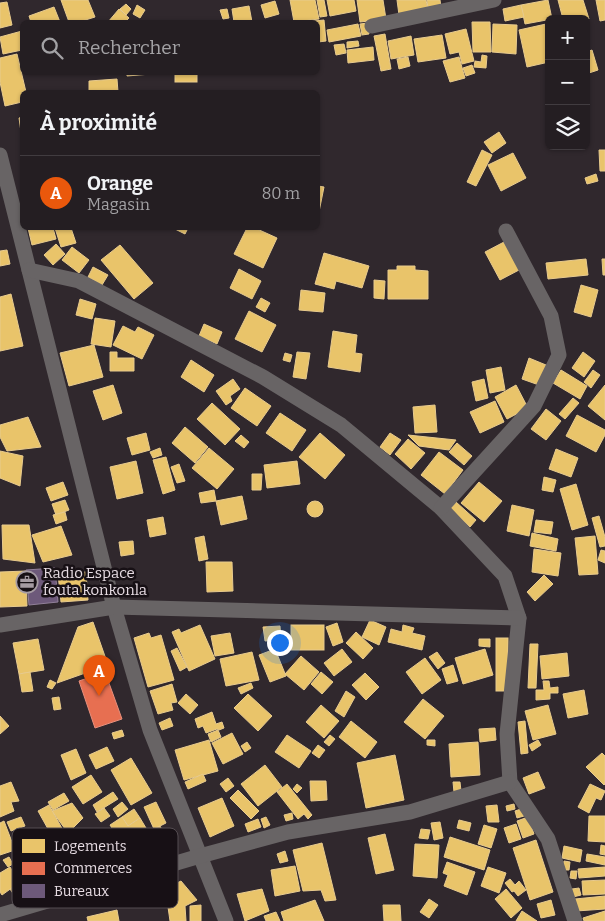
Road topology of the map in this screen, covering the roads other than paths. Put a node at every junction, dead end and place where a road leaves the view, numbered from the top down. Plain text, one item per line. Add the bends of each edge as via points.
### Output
1 (494, 0) edge
2 (372, 26) dead end
3 (0, 155) edge
4 (506, 231) dead end
5 (29, 270) junction
6 (441, 508) junction
7 (114, 608) junction
8 (520, 618) junction
9 (0, 625) edge
10 (510, 782) junction
11 (200, 856) junction
12 (178, 863) edge
13 (27, 908) edge
14 (0, 916) edge
15 (226, 921) edge
16 (574, 921) edge

1 - 2 street
3 - 5 street
4 - 6 street via 551,316 559,355 534,406
5 - 6 street via 79,281 263,376 341,425
5 - 7 street
6 - 8 street via 505,576
7 - 8 street
7 - 9 street
7 - 11 street via 150,730
8 - 10 street via 507,734
10 - 11 street via 410,812 288,832
10 - 16 street via 548,838
11 - 12 street
11 - 15 street
13 - 14 street

